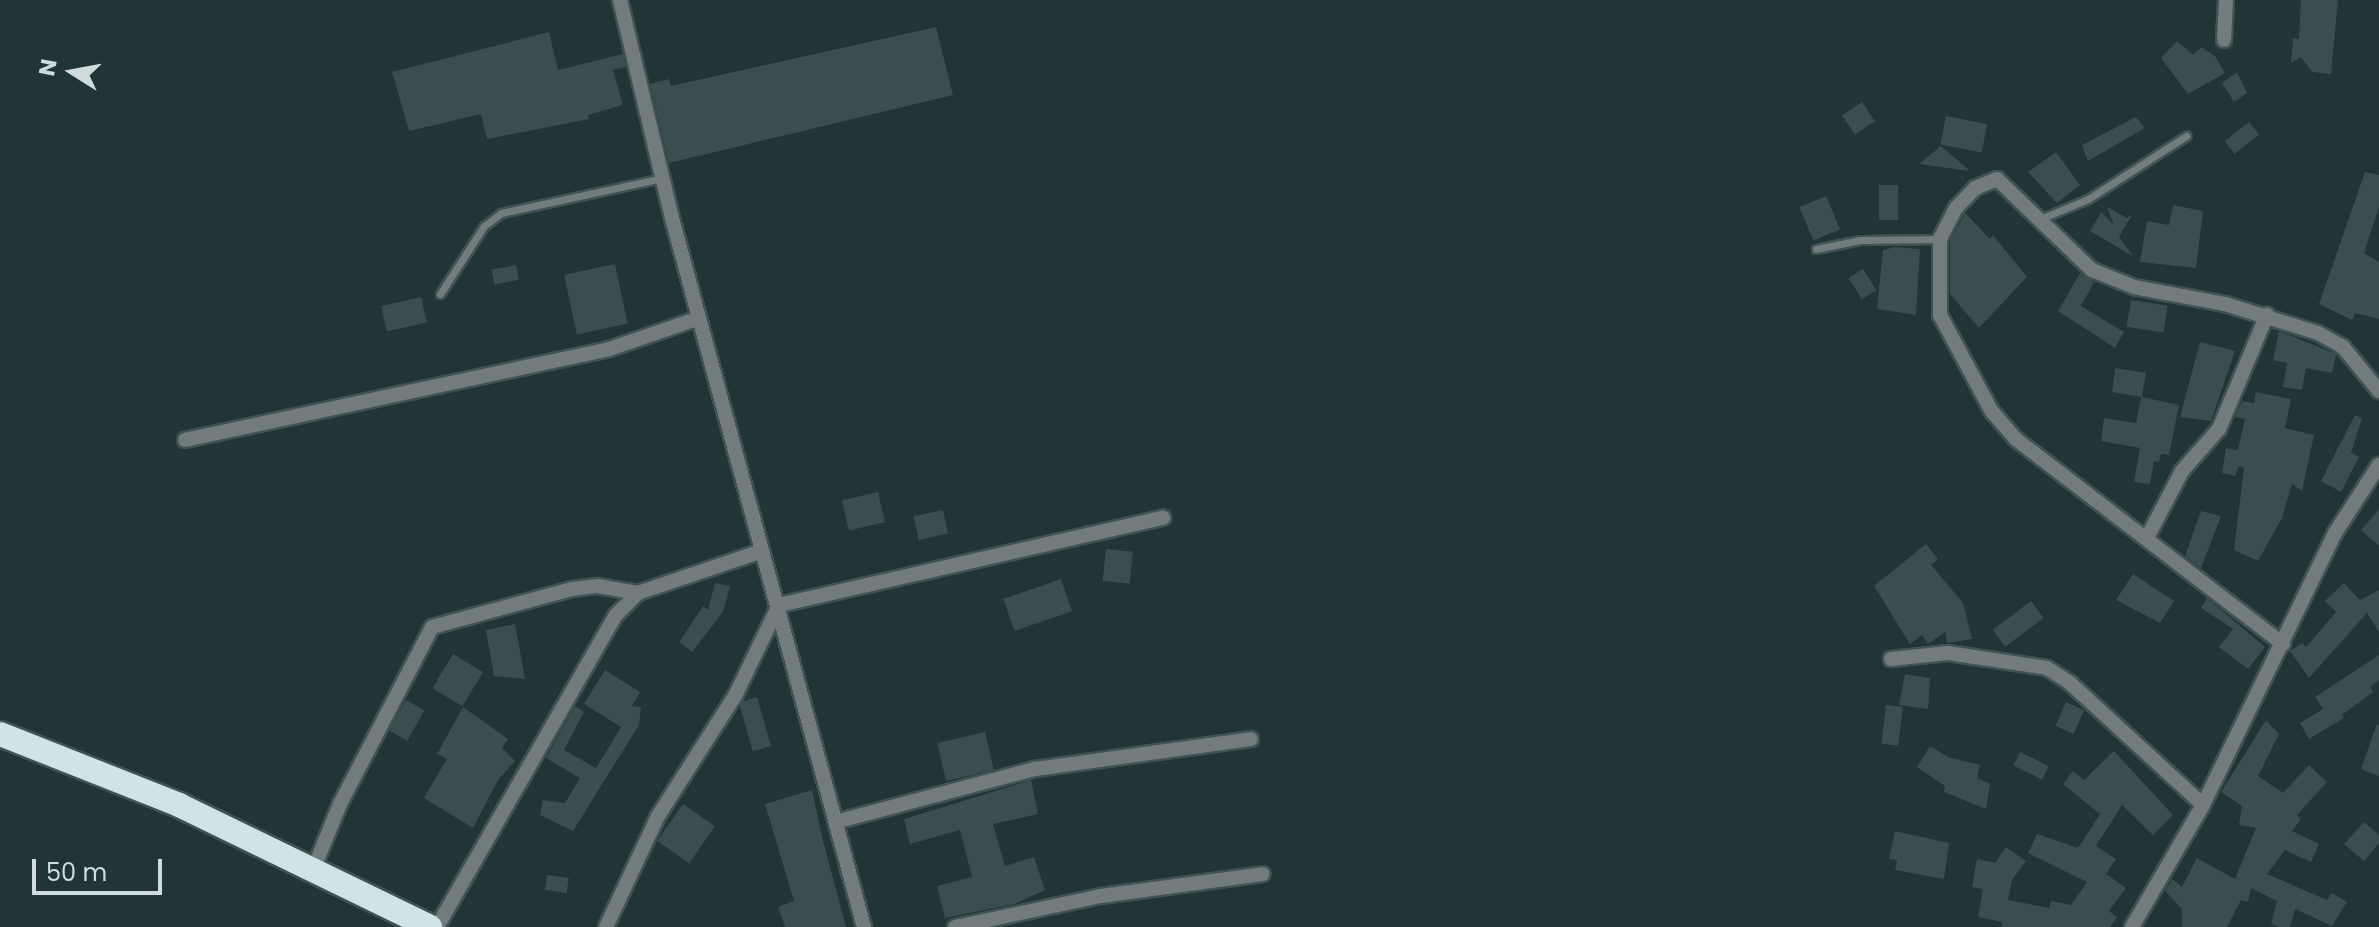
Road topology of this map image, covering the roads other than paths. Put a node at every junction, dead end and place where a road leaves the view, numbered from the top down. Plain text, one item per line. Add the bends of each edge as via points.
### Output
1 (620, 0) edge
2 (2226, 0) edge
3 (2224, 40) dead end
4 (2186, 136) dead end
5 (663, 178) junction
6 (2040, 219) junction
7 (1940, 239) junction
8 (1816, 249) dead end
9 (440, 294) dead end
10 (2267, 315) junction
11 (699, 318) junction
12 (2379, 391) edge
13 (185, 440) dead end
14 (2379, 465) edge
15 (1163, 518) dead end
16 (2148, 536) junction
17 (762, 551) junction
18 (638, 593) junction
19 (779, 605) junction
20 (2283, 644) junction
21 (1891, 659) dead end
22 (0, 734) edge
23 (1251, 739) dead end
24 (2203, 805) junction
25 (839, 821) junction
26 (314, 868) junction
27 (1263, 874) dead end
28 (430, 927) edge
29 (437, 927) edge
30 (606, 927) edge
31 (864, 927) edge
32 (955, 927) edge
33 (2132, 927) edge

1 - 5 street
2 - 3 street
4 - 6 lane via 2088,199
5 - 9 lane via 501,213 484,226
5 - 11 street
6 - 7 street via 2006,183 1990,178 1956,208
6 - 10 street via 2074,257 2103,276
7 - 8 lane via 1860,240
7 - 16 street via 1940,315 1992,412 2015,438
10 - 12 street via 2343,347
10 - 16 street via 2219,429 2182,471
11 - 13 street via 609,349
11 - 17 street
14 - 20 street via 2335,533
15 - 19 street
16 - 20 street
17 - 18 street
17 - 19 street
18 - 26 street via 598,586 572,589 432,627 358,768
18 - 29 street via 602,635
19 - 25 street
19 - 30 street via 736,694 658,816
20 - 24 street
21 - 24 street via 1948,653 2047,668
22 - 26 highway via 179,805
23 - 25 street via 1035,769
24 - 33 street
25 - 31 street
26 - 28 highway
27 - 32 street via 1101,896

